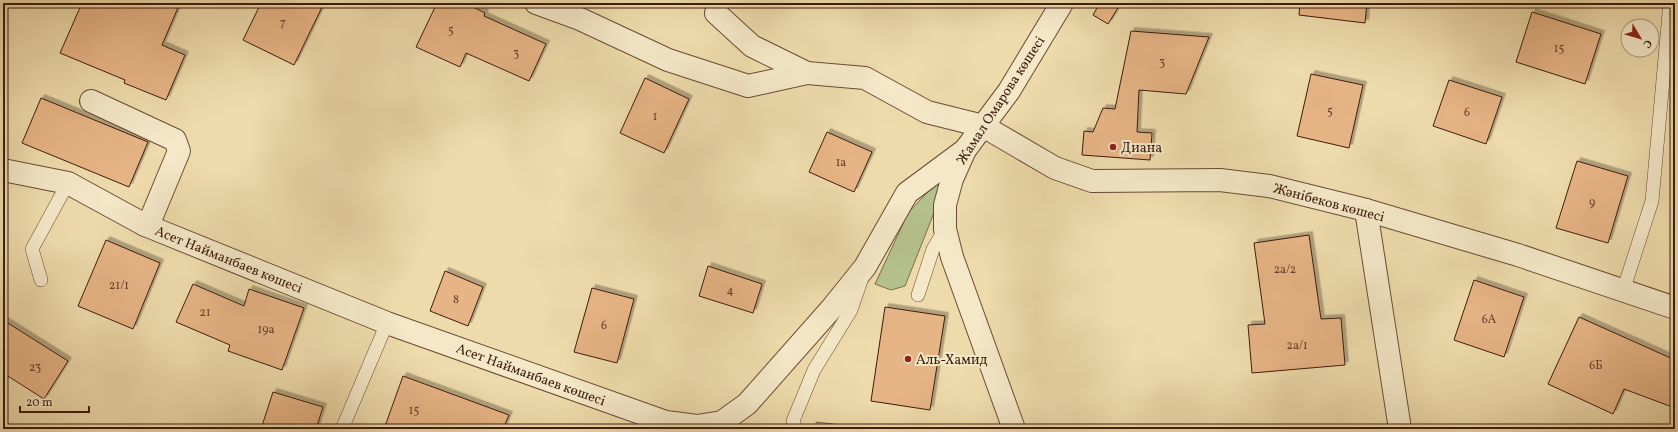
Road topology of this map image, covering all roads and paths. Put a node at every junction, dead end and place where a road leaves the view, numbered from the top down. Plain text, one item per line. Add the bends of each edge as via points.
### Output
1 (536, 3) edge
2 (1062, 3) edge
3 (1670, 3) edge
4 (716, 13) dead end
5 (807, 73) junction
6 (91, 101) dead end
7 (983, 126) junction
8 (965, 150) junction
9 (3, 170) edge
10 (68, 183) junction
11 (1366, 210) junction
12 (145, 226) junction
13 (945, 229) junction
14 (865, 268) junction
15 (41, 280) dead end
16 (1623, 291) junction
17 (918, 295) dead end
18 (1675, 308) edge
19 (387, 323) junction
20 (342, 429) edge
21 (796, 429) edge
22 (1014, 429) edge
23 (1400, 429) edge

1 - 5 street via 668,60 748,86
2 - 7 street, Жамал Омарова көшесі via 1009,91
3 - 16 lane via 1652,201
4 - 5 street via 752,46
5 - 7 street, Жәнібеков көшесі via 865,78 927,112
6 - 12 street via 175,140 179,151 152,216
7 - 8 street, Жамал Омарова көшесі
7 - 11 street, Жәнібеков көшесі via 1055,168 1092,180 1220,180 1269,186
8 - 13 street, Жамал Омарова көшесі via 952,178 945,205
8 - 14 street, Асет Найманбаев көшесі via 907,193
9 - 10 street, Асет Найманбаев көшесі
10 - 12 street, Асет Найманбаев көшесі
10 - 15 lane via 32,249
11 - 16 street, Жәнібеков көшесі via 1518,255
11 - 23 street
12 - 19 street, Асет Найманбаев көшесі
13 - 17 lane via 933,249
13 - 22 street, Жамал Омарова көшесі via 952,256
14 - 19 street, Асет Найманбаев көшесі via 747,404 722,422 697,426 666,422
14 - 21 lane via 851,310 814,370 794,420
16 - 18 street, Жәнібеков көшесі
19 - 20 lane

